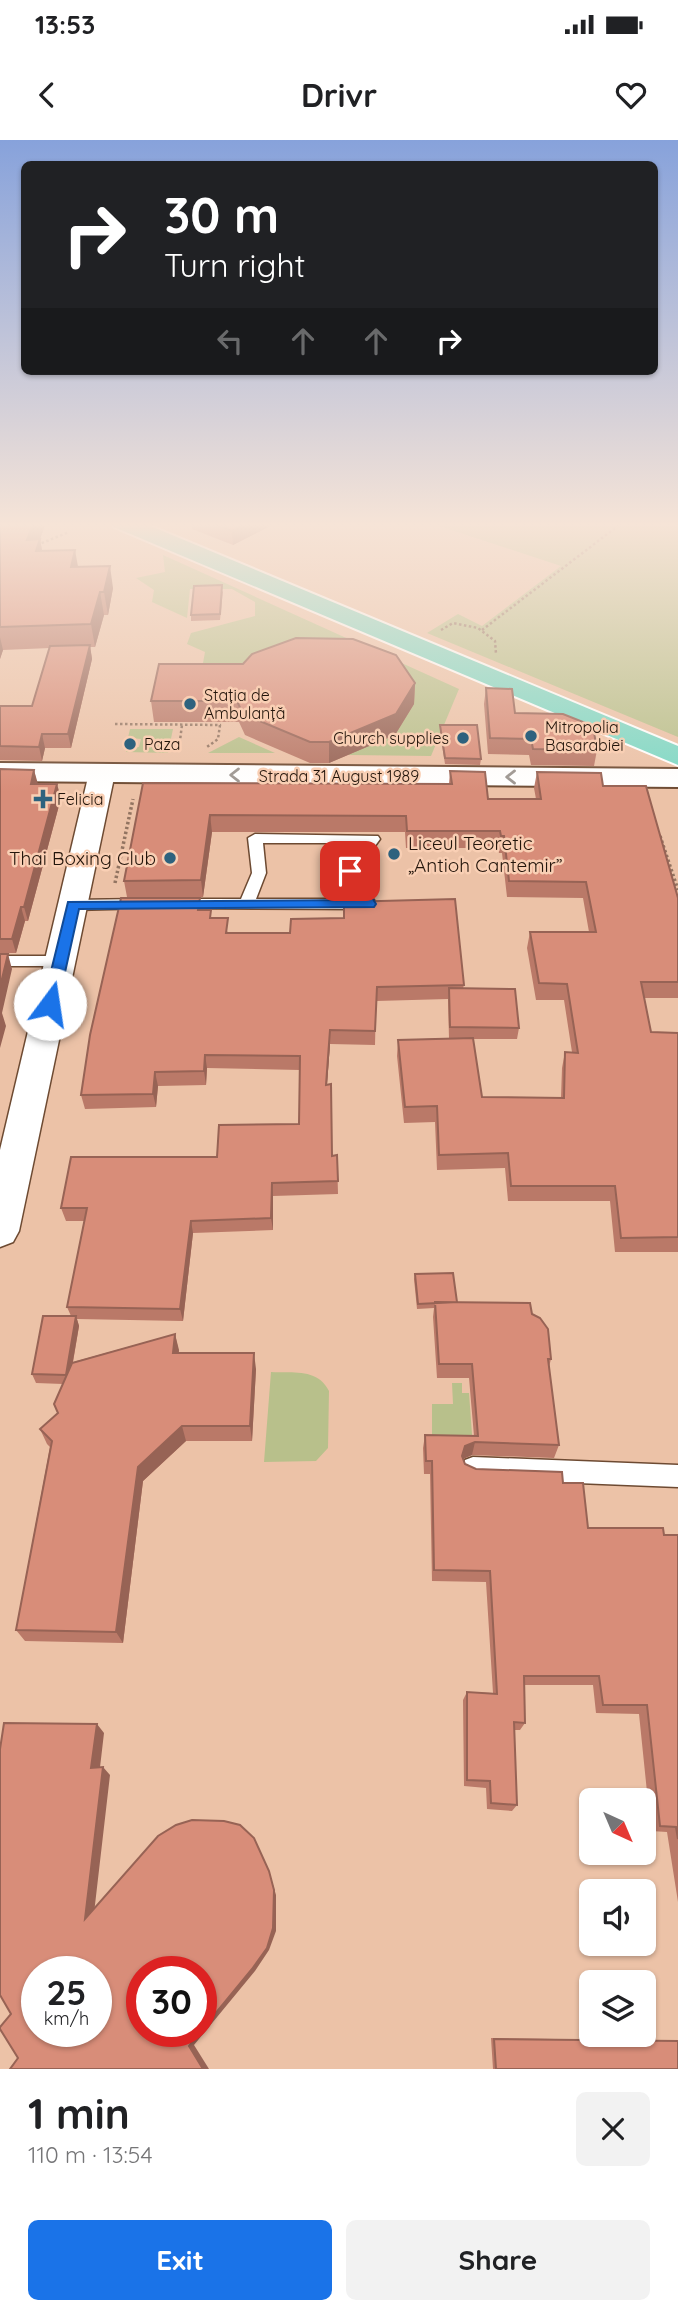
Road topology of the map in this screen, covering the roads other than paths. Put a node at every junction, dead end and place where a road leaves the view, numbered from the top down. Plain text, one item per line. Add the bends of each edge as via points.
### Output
1 (336, 612) edge
2 (678, 756) edge
3 (0, 772) edge
4 (102, 773) junction
5 (678, 778) edge
6 (247, 904) junction
7 (73, 905) junction
8 (0, 961) edge
9 (61, 961) junction
10 (0, 1231) edge
11 (473, 1468) edge
12 (678, 1476) edge

1 - 2 main road
3 - 4 street, Strada 31 August 1989
5 -> 4 street, Strada 31 August 1989
4 - 7 street
6 - 6 lane via 259,873 255,838 373,839 350,871 369,904
6 - 7 lane
7 - 9 street
8 - 9 lane
9 - 10 street
11 - 12 lane

